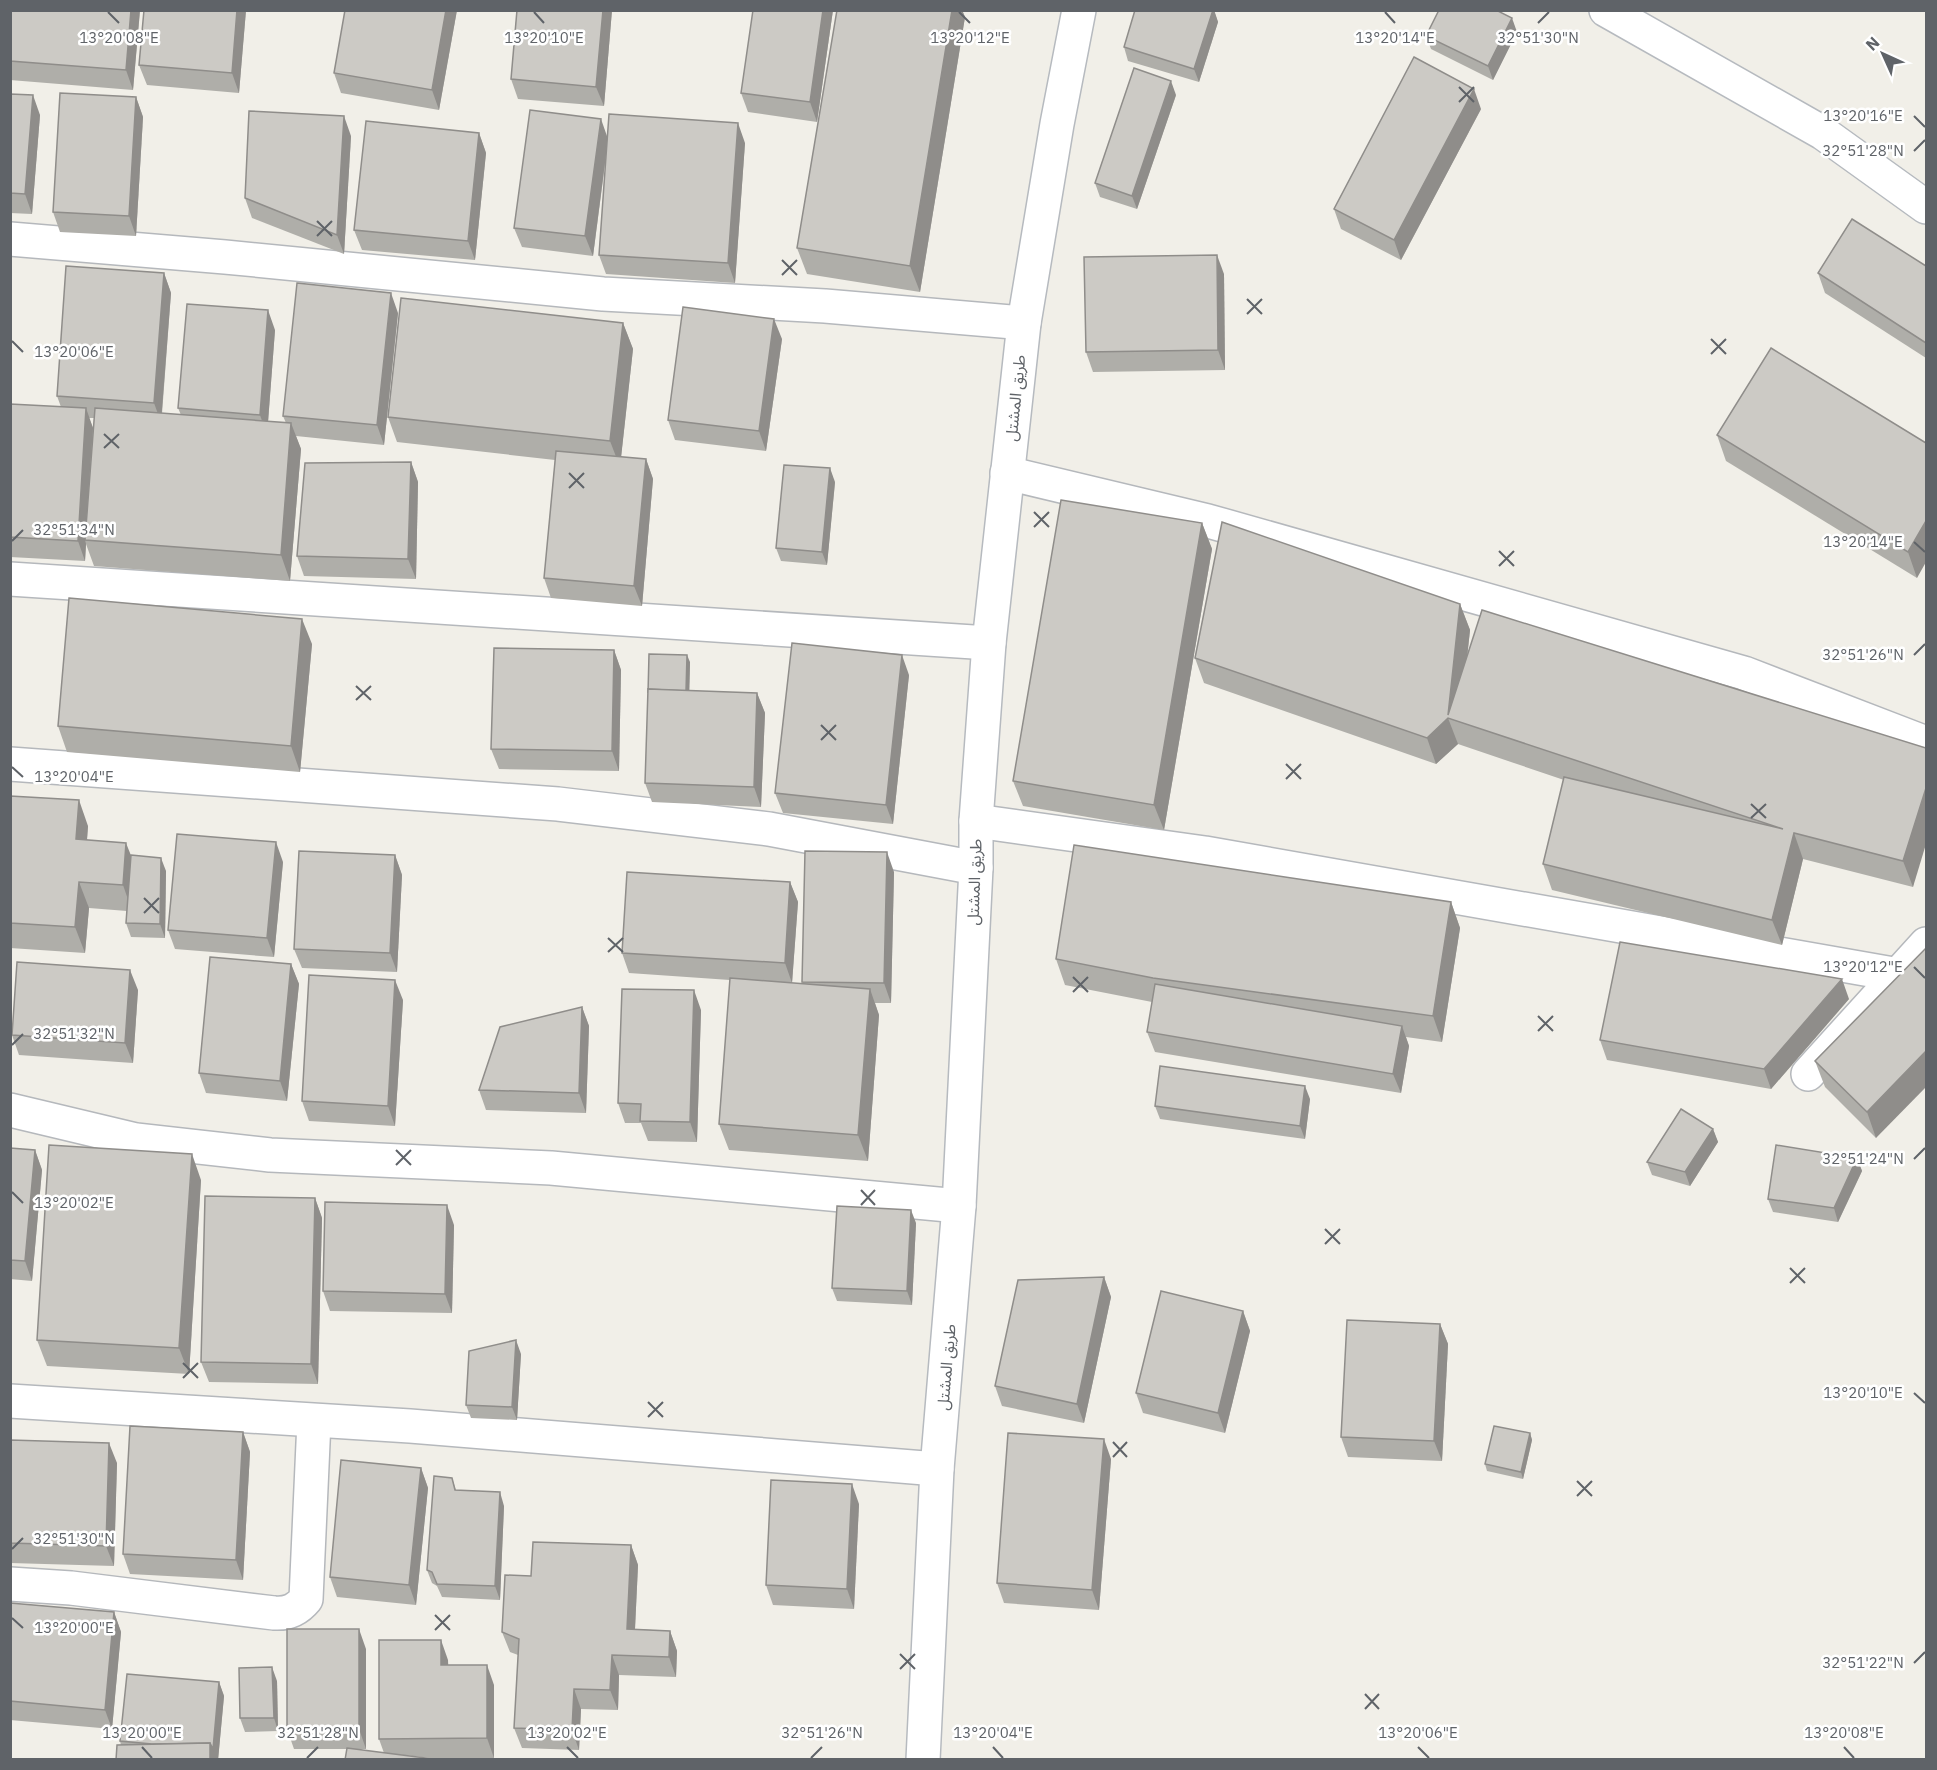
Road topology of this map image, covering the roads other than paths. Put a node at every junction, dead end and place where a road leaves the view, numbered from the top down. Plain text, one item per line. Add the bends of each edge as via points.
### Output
1 (1079, 10) edge
2 (1606, 10) edge
3 (1926, 207) edge
4 (10, 240) edge
5 (1024, 323) junction
6 (1007, 473) junction
7 (10, 579) edge
8 (989, 643) junction
9 (1926, 743) edge
10 (10, 764) edge
11 (976, 821) junction
12 (976, 868) junction
13 (1926, 944) edge
14 (1899, 975) junction
15 (1808, 1074) dead end
16 (10, 1110) edge
17 (959, 1206) junction
18 (10, 1401) edge
19 (314, 1420) junction
20 (937, 1469) junction
21 (10, 1584) edge
22 (923, 1760) edge

1 - 5 street, طريق المشتل
2 - 3 street via 1823,133
4 - 5 street via 603,294 825,306
5 - 6 street, طريق المشتل
6 - 8 street, طريق المشتل
6 - 9 street via 1208,521 1744,673
7 - 8 street
8 - 11 street, طريق المشتل
10 - 12 street via 558,804 770,829
11 - 12 street, طريق المشتل
11 - 14 street via 1205,853
12 - 17 street, طريق المشتل
13 - 14 street
14 - 15 street
16 - 17 street via 136,1140 270,1155 550,1168
17 - 20 street, طريق المشتل
18 - 19 street
19 - 20 street
19 - 21 street via 306,1599 292,1611 284,1614
20 - 22 street, طريق المشتل

